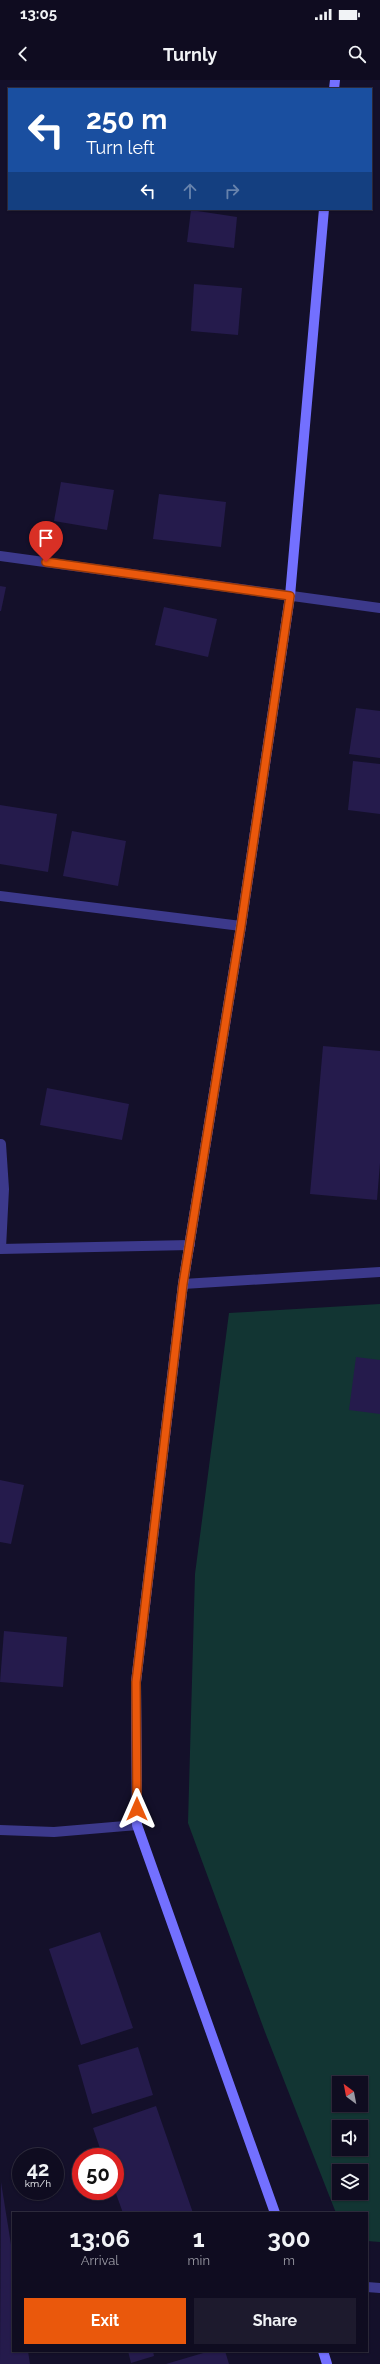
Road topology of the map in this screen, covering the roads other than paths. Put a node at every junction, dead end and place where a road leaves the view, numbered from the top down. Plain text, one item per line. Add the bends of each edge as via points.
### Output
1 (324, 210) edge
2 (0, 556) edge
3 (290, 596) junction
4 (380, 608) edge
5 (0, 896) edge
6 (241, 926) junction
7 (1, 1144) dead end
8 (190, 1245) junction
9 (1, 1249) edge
10 (380, 1272) edge
11 (183, 1284) junction
12 (137, 1825) junction
13 (0, 1830) edge
14 (275, 2212) edge
15 (368, 2288) edge
16 (380, 2288) edge
17 (323, 2352) edge
18 (327, 2364) edge

1 - 3 main road
2 - 3 street
3 - 4 street
3 - 6 main road
5 - 6 street
6 - 8 main road
7 - 9 street via 4,1189
8 - 9 street
8 - 11 main road
10 - 11 street
11 - 12 main road via 136,1682
12 - 13 street via 54,1832
12 - 14 main road
15 - 16 street
17 - 18 main road

